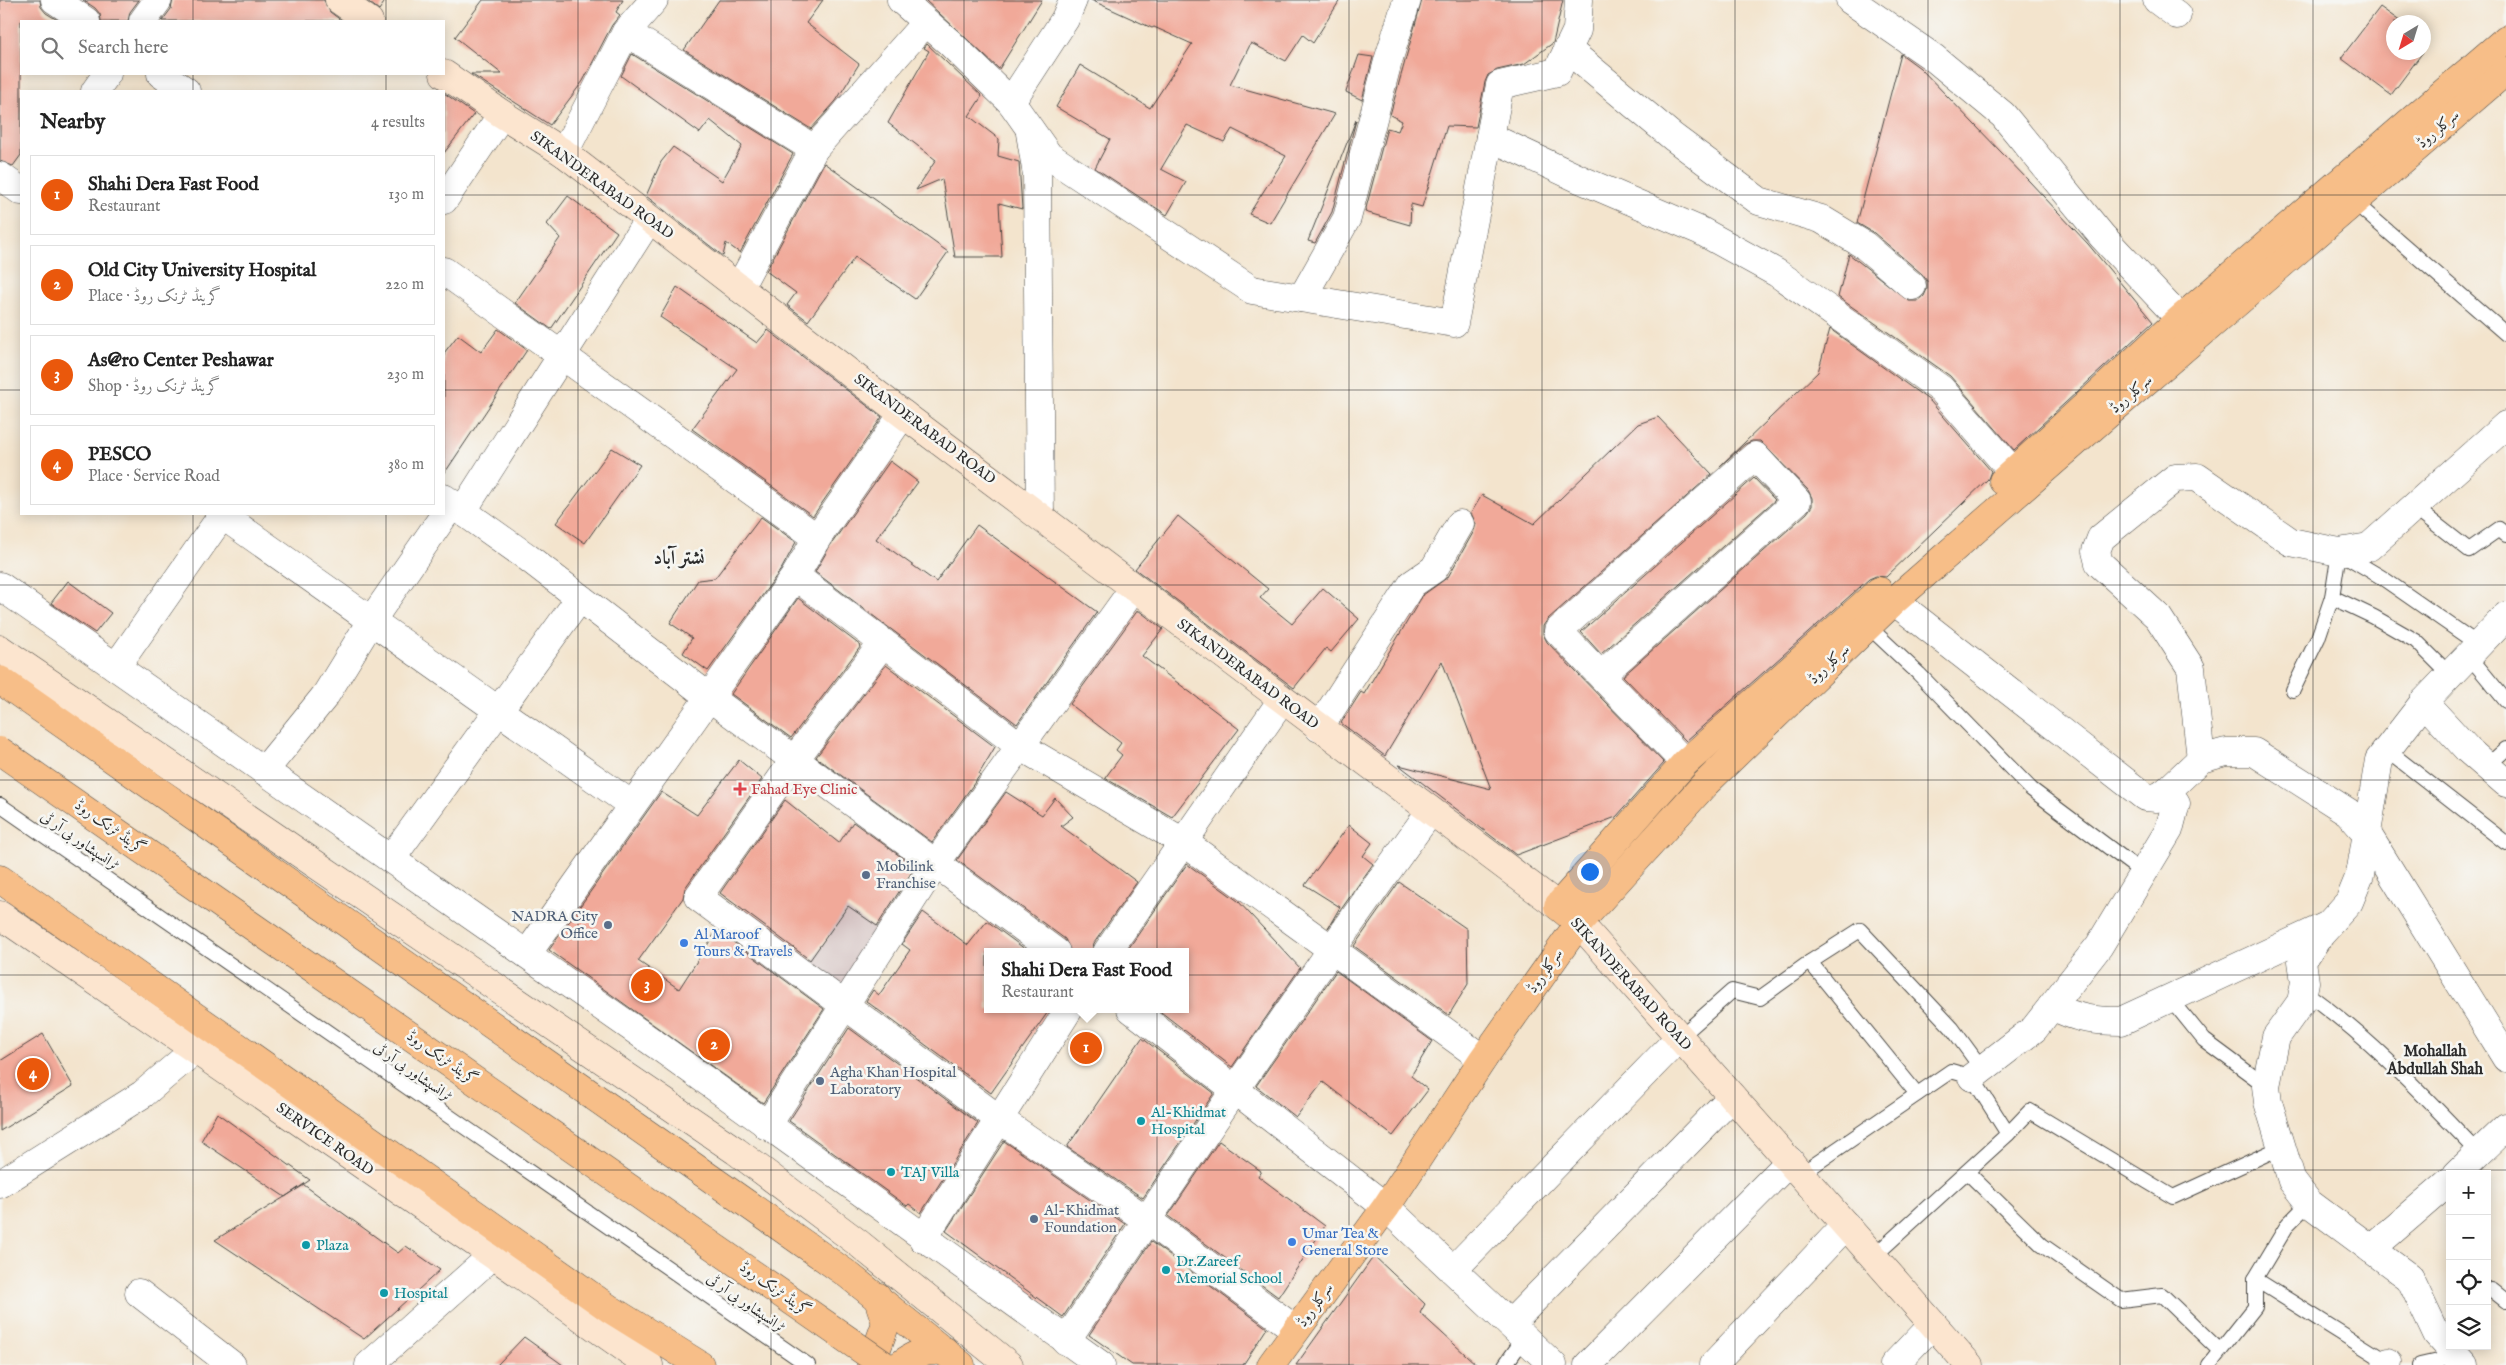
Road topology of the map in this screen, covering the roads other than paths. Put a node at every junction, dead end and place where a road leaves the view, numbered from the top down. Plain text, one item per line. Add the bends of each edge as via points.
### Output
1 (55, 0) edge
2 (158, 0) edge
3 (339, 0) edge
4 (654, 0) edge
5 (1073, 0) edge
6 (1407, 0) edge
7 (1579, 0) edge
8 (1850, 0) edge
9 (917, 9) edge
10 (85, 20) edge
11 (144, 20) edge
12 (368, 20) edge
13 (626, 32) junction
14 (2506, 39) edge
15 (1567, 49) junction
16 (2506, 71) edge
17 (106, 75) edge
18 (162, 75) edge
19 (445, 75) edge
20 (97, 90) edge
21 (185, 90) edge
22 (1011, 102) junction
23 (502, 114) junction
24 (1029, 129) junction
25 (1490, 137) junction
26 (814, 150) junction
27 (564, 153) junction
28 (0, 176) edge
29 (20, 190) edge
30 (445, 199) edge
31 (2354, 202) junction
32 (649, 219) junction
33 (445, 272) edge
34 (1912, 286) dead end
35 (739, 288) junction
36 (1302, 298) junction
37 (2189, 328) junction
38 (2506, 334) edge
39 (562, 356) junction
40 (903, 414) junction
41 (2506, 425) edge
42 (2012, 472) junction
43 (453, 505) edge
44 (2414, 507) junction
45 (221, 515) edge
46 (223, 515) edge
47 (1040, 516) junction
48 (1460, 524) dead end
49 (2506, 535) edge
50 (816, 538) junction
51 (2340, 552) junction
52 (795, 576) junction
53 (0, 586) edge
54 (1134, 588) junction
55 (2332, 597) junction
56 (580, 598) junction
57 (1894, 602) junction
58 (2506, 616) edge
59 (371, 621) junction
60 (1868, 626) junction
61 (882, 643) junction
62 (0, 649) edge
63 (2474, 650) junction
64 (116, 667) junction
65 (2450, 675) junction
66 (1601, 676) junction
67 (0, 680) edge
68 (2293, 690) dead end
69 (709, 697) junction
70 (1282, 700) junction
71 (2506, 701) edge
72 (2424, 702) junction
73 (498, 711) junction
74 (1319, 728) junction
75 (1020, 746) junction
76 (0, 750) edge
77 (2387, 750) junction
78 (795, 759) junction
79 (2201, 759) junction
80 (1685, 763) junction
81 (2500, 766) edge
82 (264, 771) junction
83 (2167, 791) junction
84 (0, 805) edge
85 (632, 805) junction
86 (1430, 812) junction
87 (2368, 835) junction
88 (1185, 842) junction
89 (2506, 843) edge
90 (391, 859) junction
91 (936, 863) junction
92 (2143, 873) junction
93 (0, 879) edge
94 (1558, 906) junction
95 (0, 915) edge
96 (1579, 923) junction
97 (2328, 926) junction
98 (1051, 948) edge
99 (1110, 948) edge
100 (1331, 948) junction
101 (527, 954) junction
102 (1810, 962) junction
103 (2303, 991) junction
104 (2170, 998) junction
105 (845, 1005) junction
106 (2052, 1006) junction
107 (1066, 1013) edge
108 (1136, 1013) edge
109 (1680, 1038) junction
110 (2503, 1046) edge
111 (196, 1049) junction
112 (1483, 1058) junction
113 (1977, 1073) junction
114 (2266, 1086) junction
115 (1234, 1089) junction
116 (1917, 1094) junction
117 (1732, 1097) junction
118 (999, 1119) junction
119 (767, 1126) junction
120 (2506, 1127) edge
121 (2008, 1134) junction
122 (2282, 1146) junction
123 (2479, 1153) junction
124 (1795, 1168) junction
125 (2462, 1170) edge
126 (1967, 1172) junction
127 (0, 1184) edge
128 (2446, 1184) edge
129 (2309, 1203) junction
130 (1386, 1207) junction
131 (1147, 1220) junction
132 (1846, 1225) junction
133 (924, 1238) junction
134 (2372, 1249) junction
135 (493, 1255) junction
136 (1873, 1257) junction
137 (1453, 1270) junction
138 (2255, 1279) junction
139 (2492, 1290) dead end
140 (139, 1293) dead end
141 (877, 1296) junction
142 (2506, 1301) edge
143 (1933, 1324) junction
144 (1296, 1330) junction
145 (1517, 1330) junction
146 (1066, 1341) junction
147 (2220, 1351) junction
148 (953, 1358) edge
149 (2459, 1361) edge
150 (2389, 1364) edge
151 (232, 1365) edge
152 (370, 1365) edge
153 (649, 1365) edge
154 (700, 1365) edge
155 (808, 1365) edge
156 (871, 1365) edge
157 (884, 1365) edge
158 (900, 1365) edge
159 (1009, 1365) edge
160 (1101, 1365) edge
161 (1271, 1365) edge
162 (1505, 1365) edge
163 (1554, 1365) edge
164 (1588, 1365) edge
165 (1713, 1365) edge
166 (1894, 1365) edge
167 (1969, 1365) edge
168 (2209, 1365) edge
169 (2420, 1365) edge

1 - 10 street
2 - 11 street
3 - 12 street
4 - 13 street
5 - 22 street via 1065,19
6 - 36 street via 1347,218
7 - 15 street via 1577,30
8 - 37 street via 1934,58 2003,115 2102,236
9 - 22 street
9 - 26 street
13 - 26 street
13 - 27 street
14 - 37 main road
15 - 25 street via 1557,72 1500,85
15 - 34 street via 1674,137 1759,201 1822,218 1864,245
16 - 31 main road, سرکلر روڈ
17 - 20 street
18 - 21 street
19 - 23 street, SIKANDERABAD ROAD
22 - 24 street
23 - 27 street, SIKANDERABAD ROAD
23 - 30 street
24 - 36 street via 1049,156 1252,290
24 - 47 street via 1037,175
25 - 36 street via 1454,323
25 - 42 street via 1701,230 1777,273 1941,389
26 - 35 street
27 - 32 street, SIKANDERABAD ROAD
28 - 29 street
31 - 37 main road, سرکلر روڈ
31 - 38 lane
32 - 35 street, SIKANDERABAD ROAD
32 - 39 street
33 - 39 street
35 - 40 street, SIKANDERABAD ROAD
37 - 42 main road
37 - 57 main road, سرکلر روڈ
39 - 43 street
39 - 50 street
40 - 47 street, SIKANDERABAD ROAD
40 - 50 street
41 - 44 street
42 - 80 main road
43 - 56 street
43 - 59 street
44 - 49 lane via 2469,550 2499,529
44 - 51 street via 2369,547
45 - 64 street
46 - 59 street
47 - 54 street, SIKANDERABAD ROAD
48 - 74 street via 1434,570 1412,584
50 - 52 street
51 - 55 lane
51 - 63 lane via 2381,577
51 - 79 street via 2291,542 2197,477 2175,478 2101,538 2096,550 2099,563 2158,616 2190,668
52 - 61 street
52 - 69 street
53 - 64 street
54 - 70 street, SIKANDERABAD ROAD
54 - 75 street
55 - 65 lane via 2416,640
55 - 68 lane via 2318,638
56 - 69 street
56 - 73 street
57 - 60 main road, سرکلر روڈ
57 - 83 street via 2145,797 2157,798
58 - 63 street
59 - 73 street
59 - 82 street via 325,696
60 - 92 lane via 2031,789
60 - 96 main road, سرکلر روڈ via 1705,784
61 - 75 street
61 - 78 street
62 - 159 street via 736,1150 857,1242
63 - 65 street
63 - 71 lane
64 - 82 street
65 - 72 street
66 - 66 street via 1797,501 1755,456 1558,631
66 - 80 street
67 - 141 main road
69 - 78 street
69 - 85 street
70 - 74 street, SIKANDERABAD ROAD
70 - 88 street
72 - 77 street
72 - 81 street via 2468,750
73 - 85 street
73 - 90 street
74 - 86 street, SIKANDERABAD ROAD
75 - 88 street
75 - 91 street
76 - 157 main road, گرینڈ ٹرنک روڈ, bridge
77 - 87 street via 2379,760
77 - 89 lane
78 - 91 street
78 - 105 street via 698,897
79 - 83 street
79 - 87 street via 2226,752 2254,752 2348,812
80 - 94 main road
82 - 90 street
83 - 92 street via 2176,803 2168,830
84 - 155 lane, ٹرانسپشاور بی آر ٹی
85 - 101 street
86 - 94 street, SIKANDERABAD ROAD
86 - 100 street
87 - 97 street via 2360,875 2349,902
87 - 110 street
88 - 99 street
88 - 100 street
90 - 101 street
91 - 98 street
91 - 105 street
92 - 106 street via 2098,946
93 - 154 main road via 610,1309
94 - 96 main road, SIKANDERABAD ROAD
95 - 111 street, SERVICE ROAD
96 - 109 street, SIKANDERABAD ROAD
96 - 112 main road, سرکلر روڈ
97 - 103 street via 2302,961 2306,982
97 - 104 street
100 - 112 street
100 - 115 street
101 - 119 street
102 - 109 lane via 1760,998 1732,991
102 - 113 lane via 1860,930 1952,1028
102 - 116 lane
103 - 114 street via 2300,1002 2276,1037
103 - 123 lane via 2330,1009 2418,1089
104 - 106 street via 2121,1021 2075,1018
104 - 114 lane via 2204,1040
105 - 118 street
105 - 119 street
106 - 113 street via 2034,1028
107 - 118 street
108 - 115 street
109 - 117 street, SIKANDERABAD ROAD
109 - 137 street
111 - 127 street via 144,1094
111 - 135 street, SERVICE ROAD
112 - 130 main road, سرکلر روڈ
113 - 116 lane via 1951,1070
113 - 121 lane
114 - 122 street
115 - 130 street
115 - 131 street
116 - 124 lane
117 - 124 street, SIKANDERABAD ROAD
117 - 145 street
118 - 131 street
118 - 133 street
119 - 133 street
120 - 123 street
121 - 122 lane via 2030,1111 2173,1197
121 - 126 lane
122 - 129 street via 2292,1181
123 - 125 street
124 - 132 street, SIKANDERABAD ROAD
124 - 164 street
126 - 136 lane
126 - 147 lane via 2050,1250 2121,1300 2162,1295
128 - 134 street
129 - 134 street
129 - 138 lane via 2288,1224
130 - 137 street
130 - 144 main road, سرکلر روڈ
131 - 144 street
131 - 146 street
132 - 136 street, SIKANDERABAD ROAD
132 - 165 street
133 - 146 street
134 - 149 street via 2410,1278 2437,1335
135 - 152 street
135 - 153 street, SERVICE ROAD
136 - 143 street, SIKANDERABAD ROAD
137 - 145 street
138 - 147 lane via 2255,1306
138 - 150 lane
139 - 142 lane
140 - 151 street
141 - 148 main road
141 - 156 main road via 886,1323
143 - 166 street
143 - 167 street, SIKANDERABAD ROAD
144 - 161 main road, سرکلر روڈ
145 - 162 lane
145 - 163 street
146 - 160 street
147 - 168 lane
148 - 158 main road via 928,1350 913,1355
149 - 169 lane

